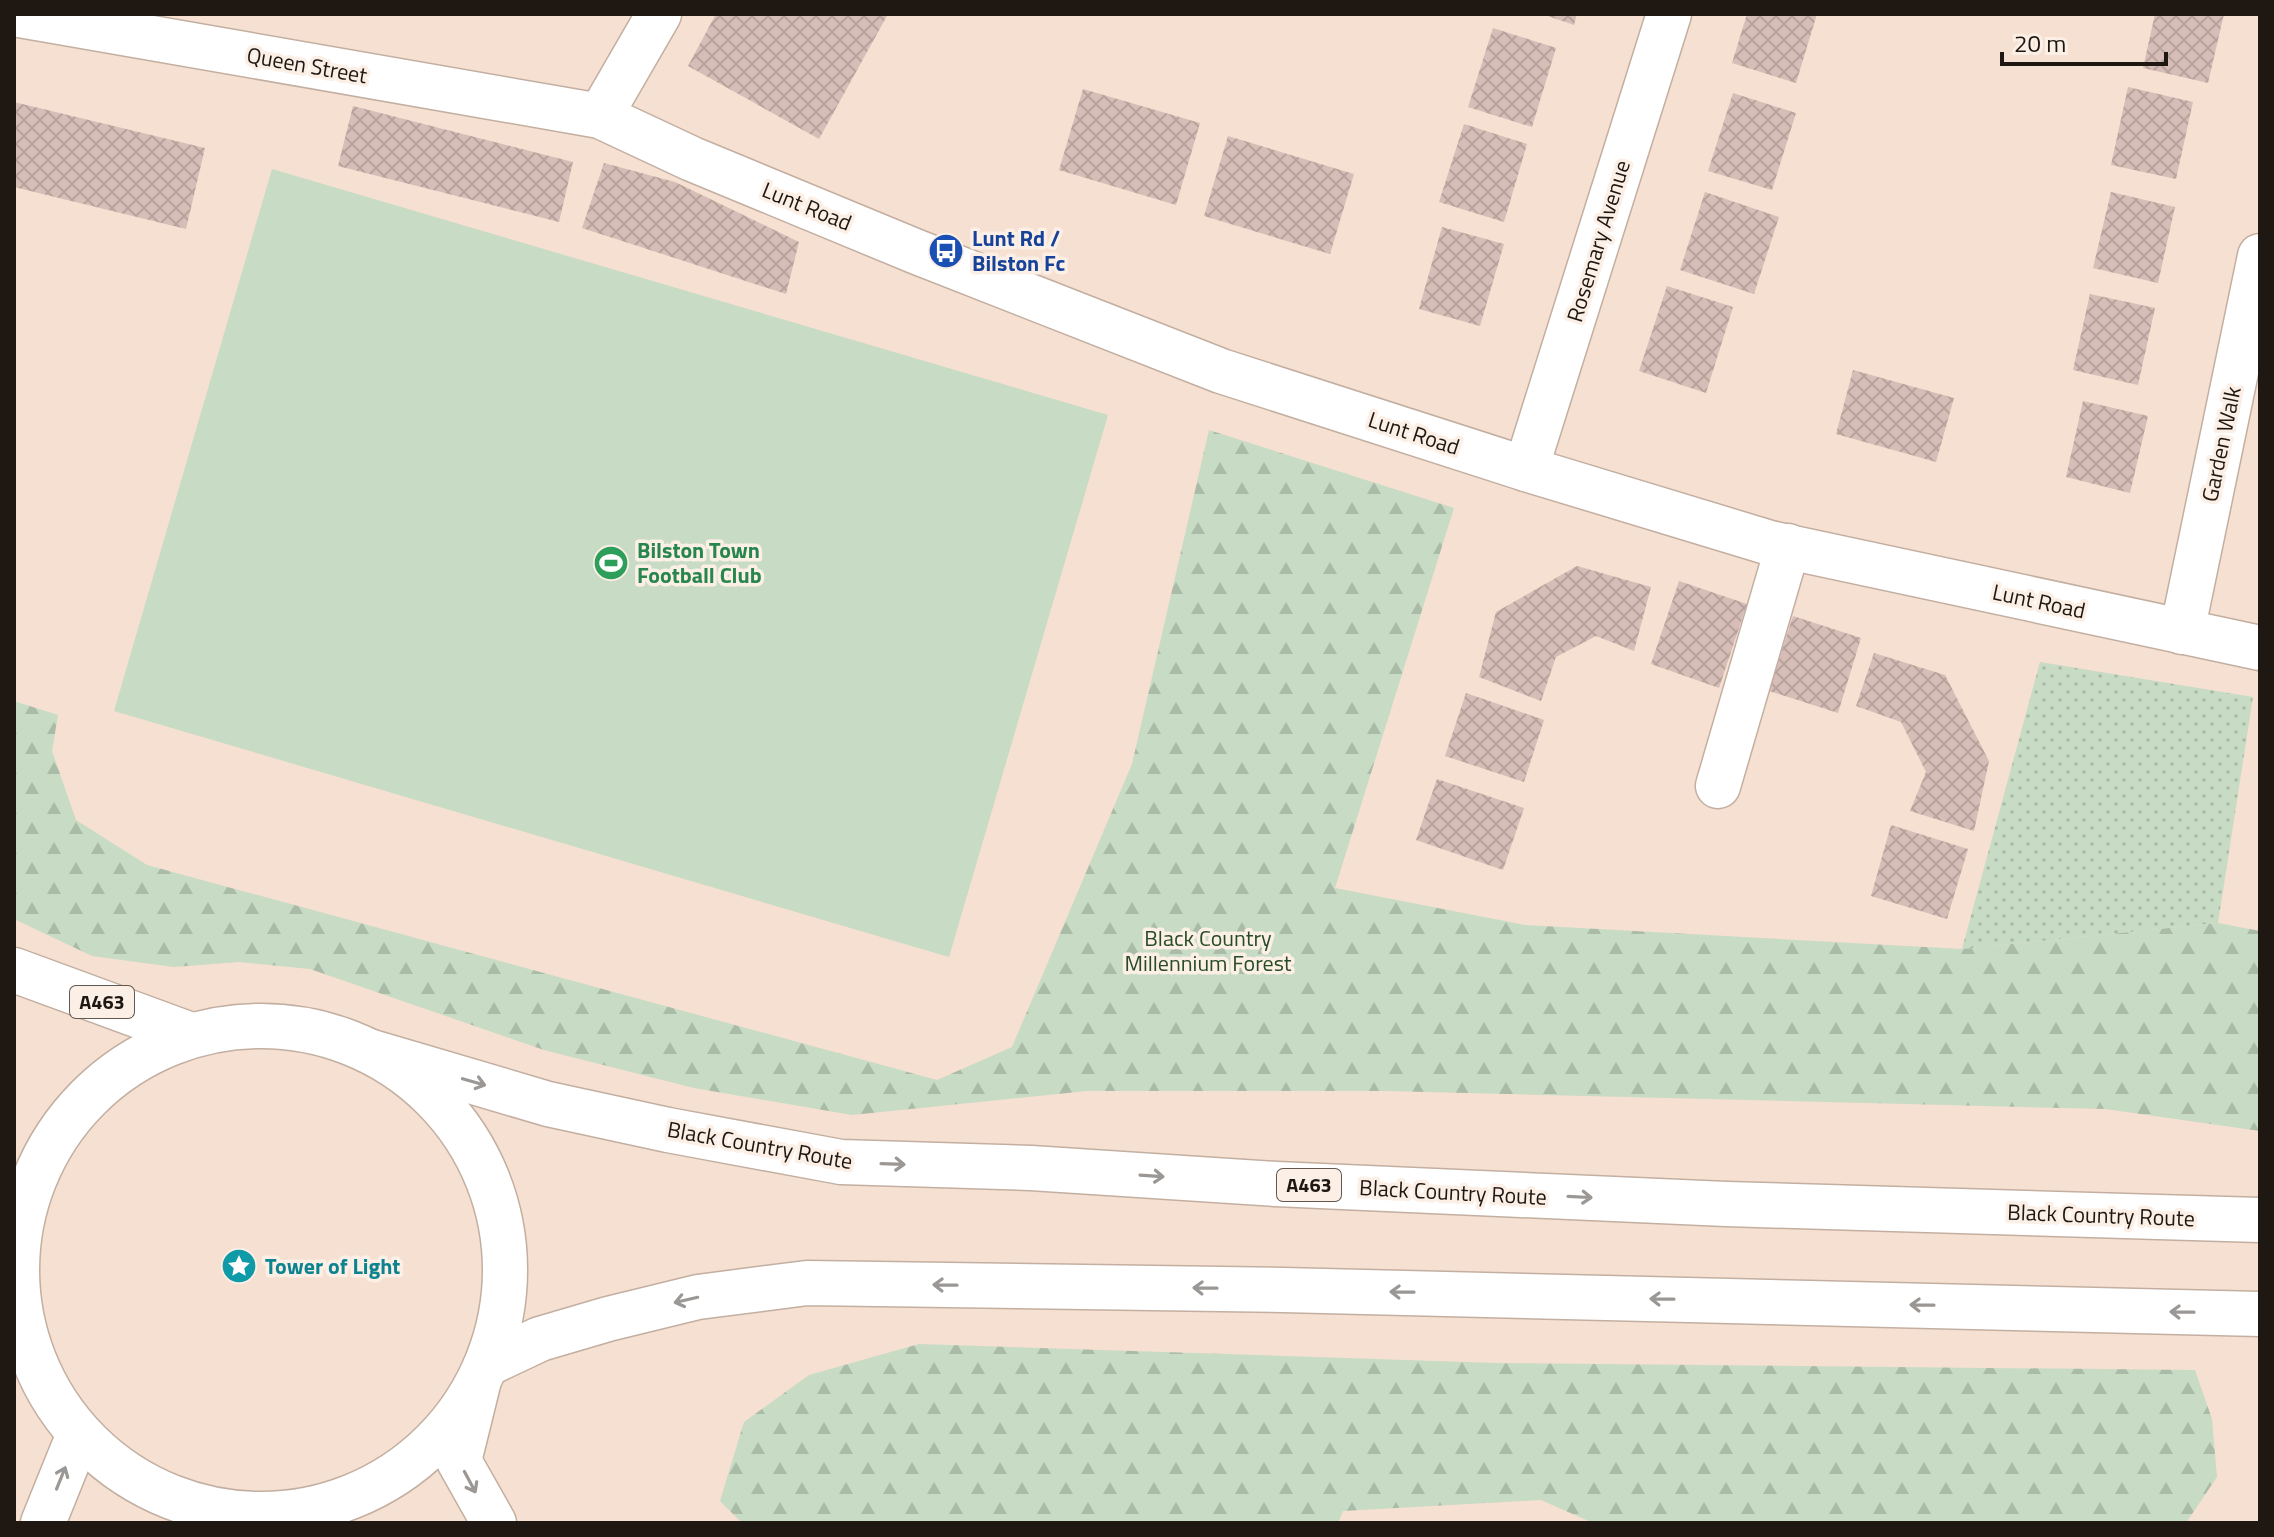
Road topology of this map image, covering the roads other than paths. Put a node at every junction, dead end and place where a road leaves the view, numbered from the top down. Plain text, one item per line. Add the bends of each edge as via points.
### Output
1 (14, 14) edge
2 (659, 14) edge
3 (1669, 14) edge
4 (600, 116) junction
5 (2260, 256) edge
6 (1526, 469) junction
7 (1788, 546) junction
8 (2182, 632) junction
9 (2260, 648) edge
10 (1718, 786) dead end
11 (14, 970) edge
12 (191, 1035) junction
13 (372, 1052) junction
14 (2260, 1220) edge
15 (2260, 1314) edge
16 (18, 1315) edge
17 (482, 1374) junction
18 (79, 1434) junction
19 (291, 1518) edge
20 (43, 1523) edge
21 (494, 1523) edge

1 - 4 main road, Queen Street
2 - 4 main road
3 - 6 main road, Rosemary Avenue
4 - 6 main road, Lunt Road via 917,252 1221,371
5 - 8 main road, Garden Walk
6 - 7 main road, Lunt Road
7 - 8 main road, Lunt Road
7 - 10 main road
8 - 9 main road, Lunt Road
11 - 12 main road, A463
12 - 13 main road via 252,1025 283,1026
12 - 16 main road via 143,1056 100,1084 50,1145 19,1230
13 -> 14 main road, Black Country Route / A463 via 548,1104 841,1162 1711,1203
13 - 17 main road via 443,1108 470,1145 500,1214 504,1305
15 -> 17 main road via 807,1283 698,1297 608,1319 540,1339
16 - 18 main road via 43,1380
17 - 19 main road via 444,1433 399,1473 367,1491
17 -> 21 main road via 459,1461
18 - 19 main road via 117,1467 159,1493 206,1509
20 -> 18 main road

